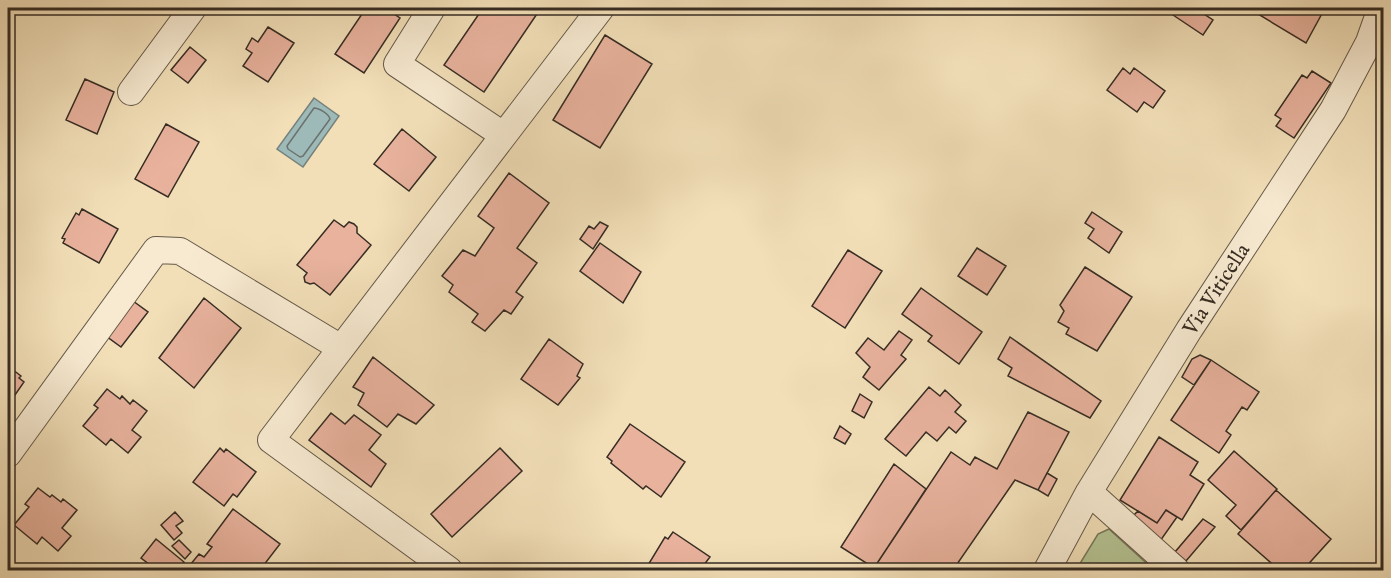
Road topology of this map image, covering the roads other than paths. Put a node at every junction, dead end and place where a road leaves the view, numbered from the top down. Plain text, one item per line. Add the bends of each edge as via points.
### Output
1 (193, 8) edge
2 (432, 8) edge
3 (601, 8) edge
4 (1381, 8) edge
5 (1376, 49) edge
6 (131, 92) dead end
7 (503, 135) junction
8 (341, 348) junction
9 (8, 454) edge
10 (1089, 492) junction
11 (449, 570) edge
12 (1047, 570) edge
13 (1176, 570) edge

1 - 6 street
2 - 7 street via 397,64
3 - 7 street
4 - 5 street, Via Viticella
5 - 10 street, Via Viticella via 1189,330
7 - 8 street
8 - 9 street via 180,251 156,249
8 - 11 street via 271,440
10 - 12 street, Via Viticella
10 - 13 street

